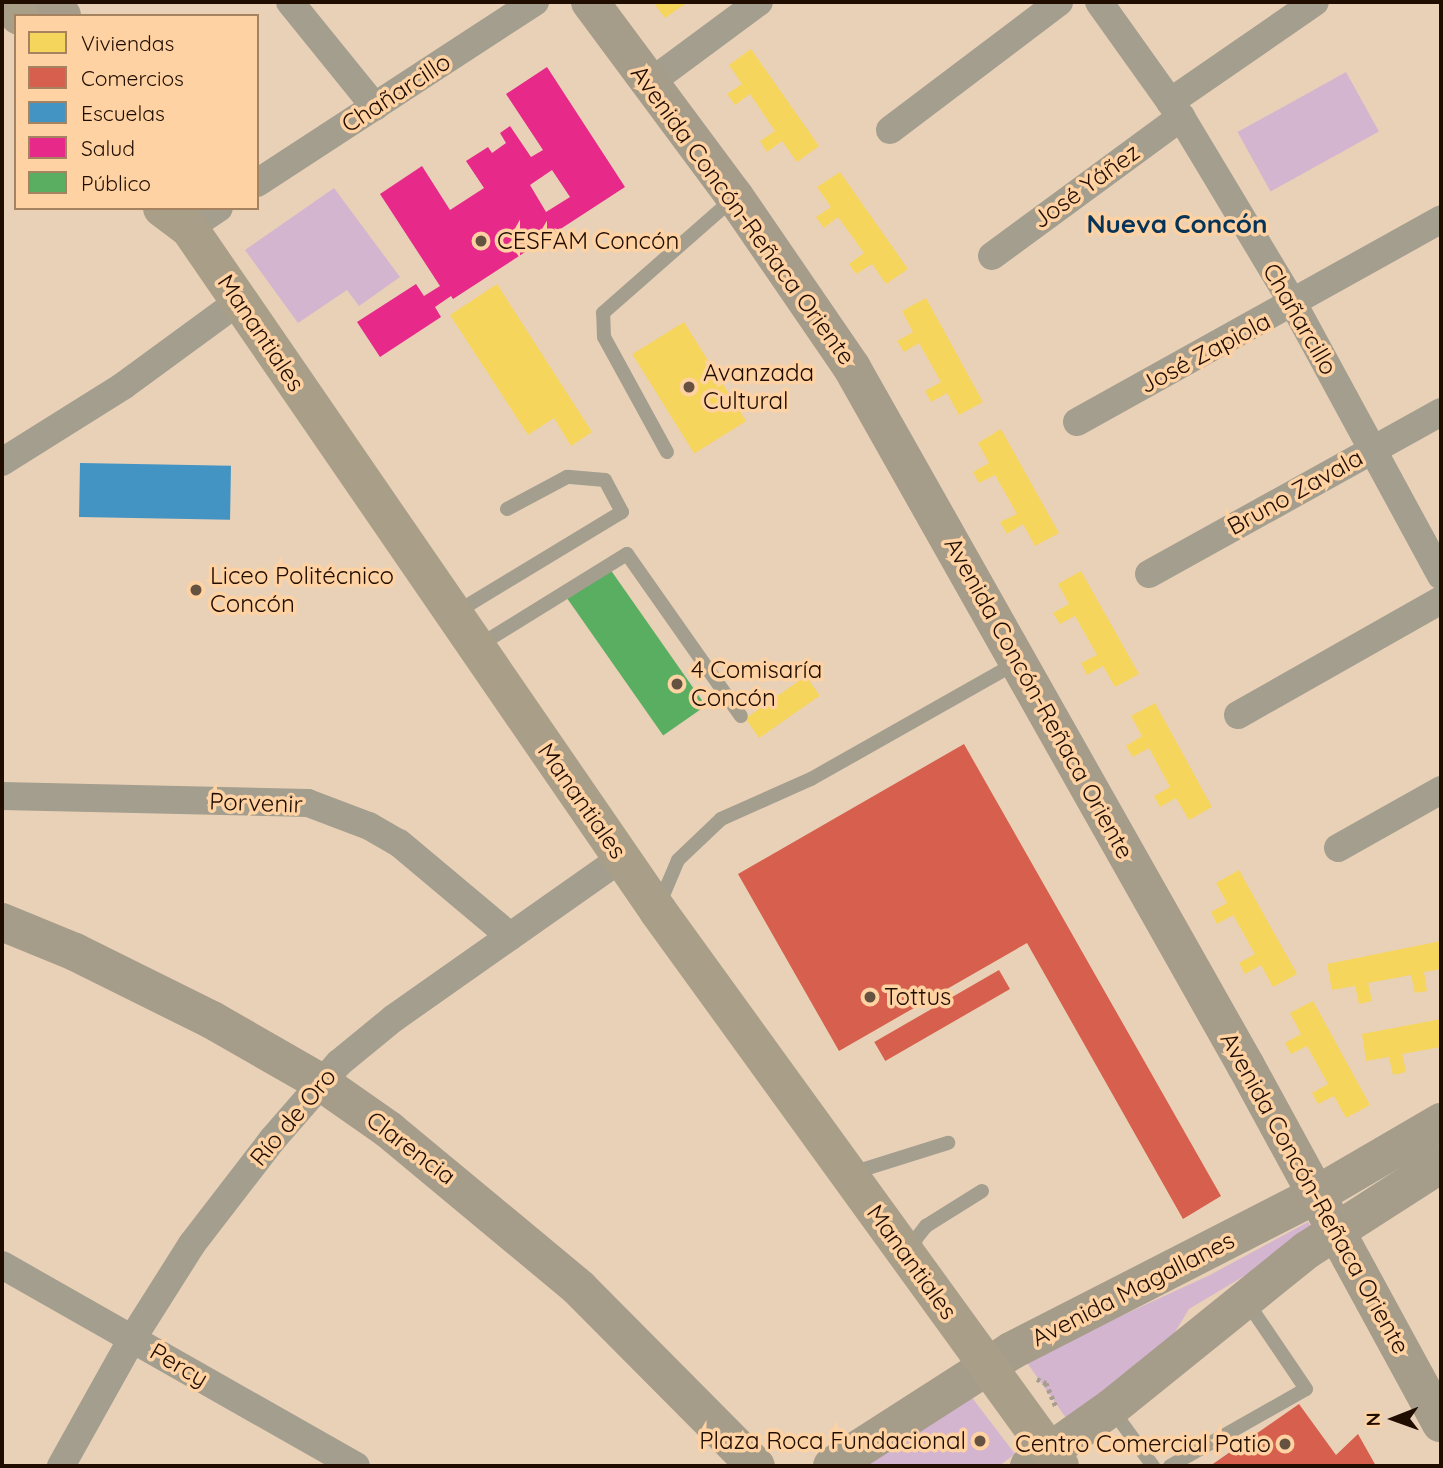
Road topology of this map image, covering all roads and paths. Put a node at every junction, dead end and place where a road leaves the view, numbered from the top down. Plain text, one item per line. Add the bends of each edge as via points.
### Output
1 (290, 2) edge
2 (536, 2) edge
3 (590, 2) edge
4 (759, 2) edge
5 (1059, 2) edge
6 (1098, 2) edge
7 (1315, 2) edge
8 (648, 84) junction
9 (375, 107) junction
10 (1176, 110) junction
11 (890, 130) dead end
12 (259, 182) edge
13 (736, 197) junction
14 (188, 213) edge
15 (1441, 219) edge
16 (992, 256) dead end
17 (239, 301) junction
18 (1294, 305) junction
19 (1441, 412) edge
20 (1077, 422) dead end
21 (1373, 449) junction
22 (667, 452) dead end
23 (2, 462) edge
24 (507, 509) dead end
25 (1149, 574) dead end
26 (1441, 576) edge
27 (1441, 600) edge
28 (453, 614) junction
29 (476, 647) junction
30 (1019, 662) junction
31 (1238, 715) dead end
32 (741, 716) dead end
33 (1441, 790) edge
34 (2, 796) edge
35 (1338, 848) dead end
36 (622, 858) junction
37 (658, 911) junction
38 (2, 922) edge
39 (510, 936) junction
40 (322, 1083) junction
41 (1441, 1122) edge
42 (948, 1143) dead end
43 (1441, 1164) edge
44 (848, 1174) junction
45 (982, 1191) dead end
46 (1316, 1195) junction
47 (1334, 1231) junction
48 (1210, 1249) junction
49 (2, 1265) edge
50 (917, 1268) junction
51 (1244, 1297) junction
52 (132, 1339) junction
53 (987, 1365) junction
54 (1111, 1408) junction
55 (1441, 1423) edge
56 (1047, 1462) edge
57 (61, 1466) edge
58 (356, 1466) edge
59 (756, 1466) edge
60 (832, 1466) edge
61 (1153, 1466) edge
62 (1170, 1466) edge

1 - 9 street
2 - 9 street, Chañarcillo
3 - 8 street, Avenida Concón-Reñaca Oriente
4 - 8 street
5 - 11 street
6 - 10 street, Chañarcillo
7 - 10 street, José Yáñez
8 - 13 street, Avenida Concón-Reñaca Oriente
9 - 12 street, Chañarcillo
10 - 16 street, José Yáñez
10 - 18 street, Chañarcillo
13 - 22 lane via 603,313 604,337
13 - 30 street, Avenida Concón-Reñaca Oriente via 852,368
14 - 17 main road, Manantiales
15 - 18 street, José Zapiola
17 - 23 street via 123,386
17 - 28 main road, Manantiales
18 - 20 street, José Zapiola
18 - 21 street, Chañarcillo
19 - 21 street, Bruno Zavala
21 - 25 street, Bruno Zavala
21 - 26 street, Chañarcillo
24 - 28 lane via 567,477 605,481 622,512
27 - 31 street
28 - 29 main road, Manantiales
29 - 32 lane via 627,554
29 - 36 main road, Manantiales
30 - 37 lane via 811,779 721,819 678,860
30 - 46 street, Avenida Concón-Reñaca Oriente
33 - 35 street
34 - 39 street, Porvenir via 308,803 399,843
36 - 37 main road, Manantiales
36 - 39 street, Río de Oro
37 - 44 main road, Manantiales
38 - 40 street, Clarencia via 147,986
39 - 40 street, Río de Oro via 358,1045
40 - 52 street, Río de Oro via 225,1199
40 - 59 street, Clarencia via 528,1242 645,1350
41 - 46 street, Avenida Magallanes
42 - 44 lane
43 - 47 street
44 - 50 main road, Manantiales
45 - 50 lane via 926,1226 915,1240
46 - 47 street, Avenida Concón-Reñaca Oriente
46 - 48 street, Avenida Magallanes
47 - 51 street
47 - 55 street, Avenida Concón-Reñaca Oriente
48 - 51 street via 1232,1259
48 - 53 street, Avenida Magallanes
49 - 52 street, Percy
50 - 53 main road, Manantiales
51 - 54 street
51 - 62 lane via 1306,1389
52 - 57 street, Río de Oro
52 - 58 street, Percy
53 - 56 main road, Manantiales
53 - 60 street, Avenida Magallanes
54 - 56 street
54 - 61 lane

